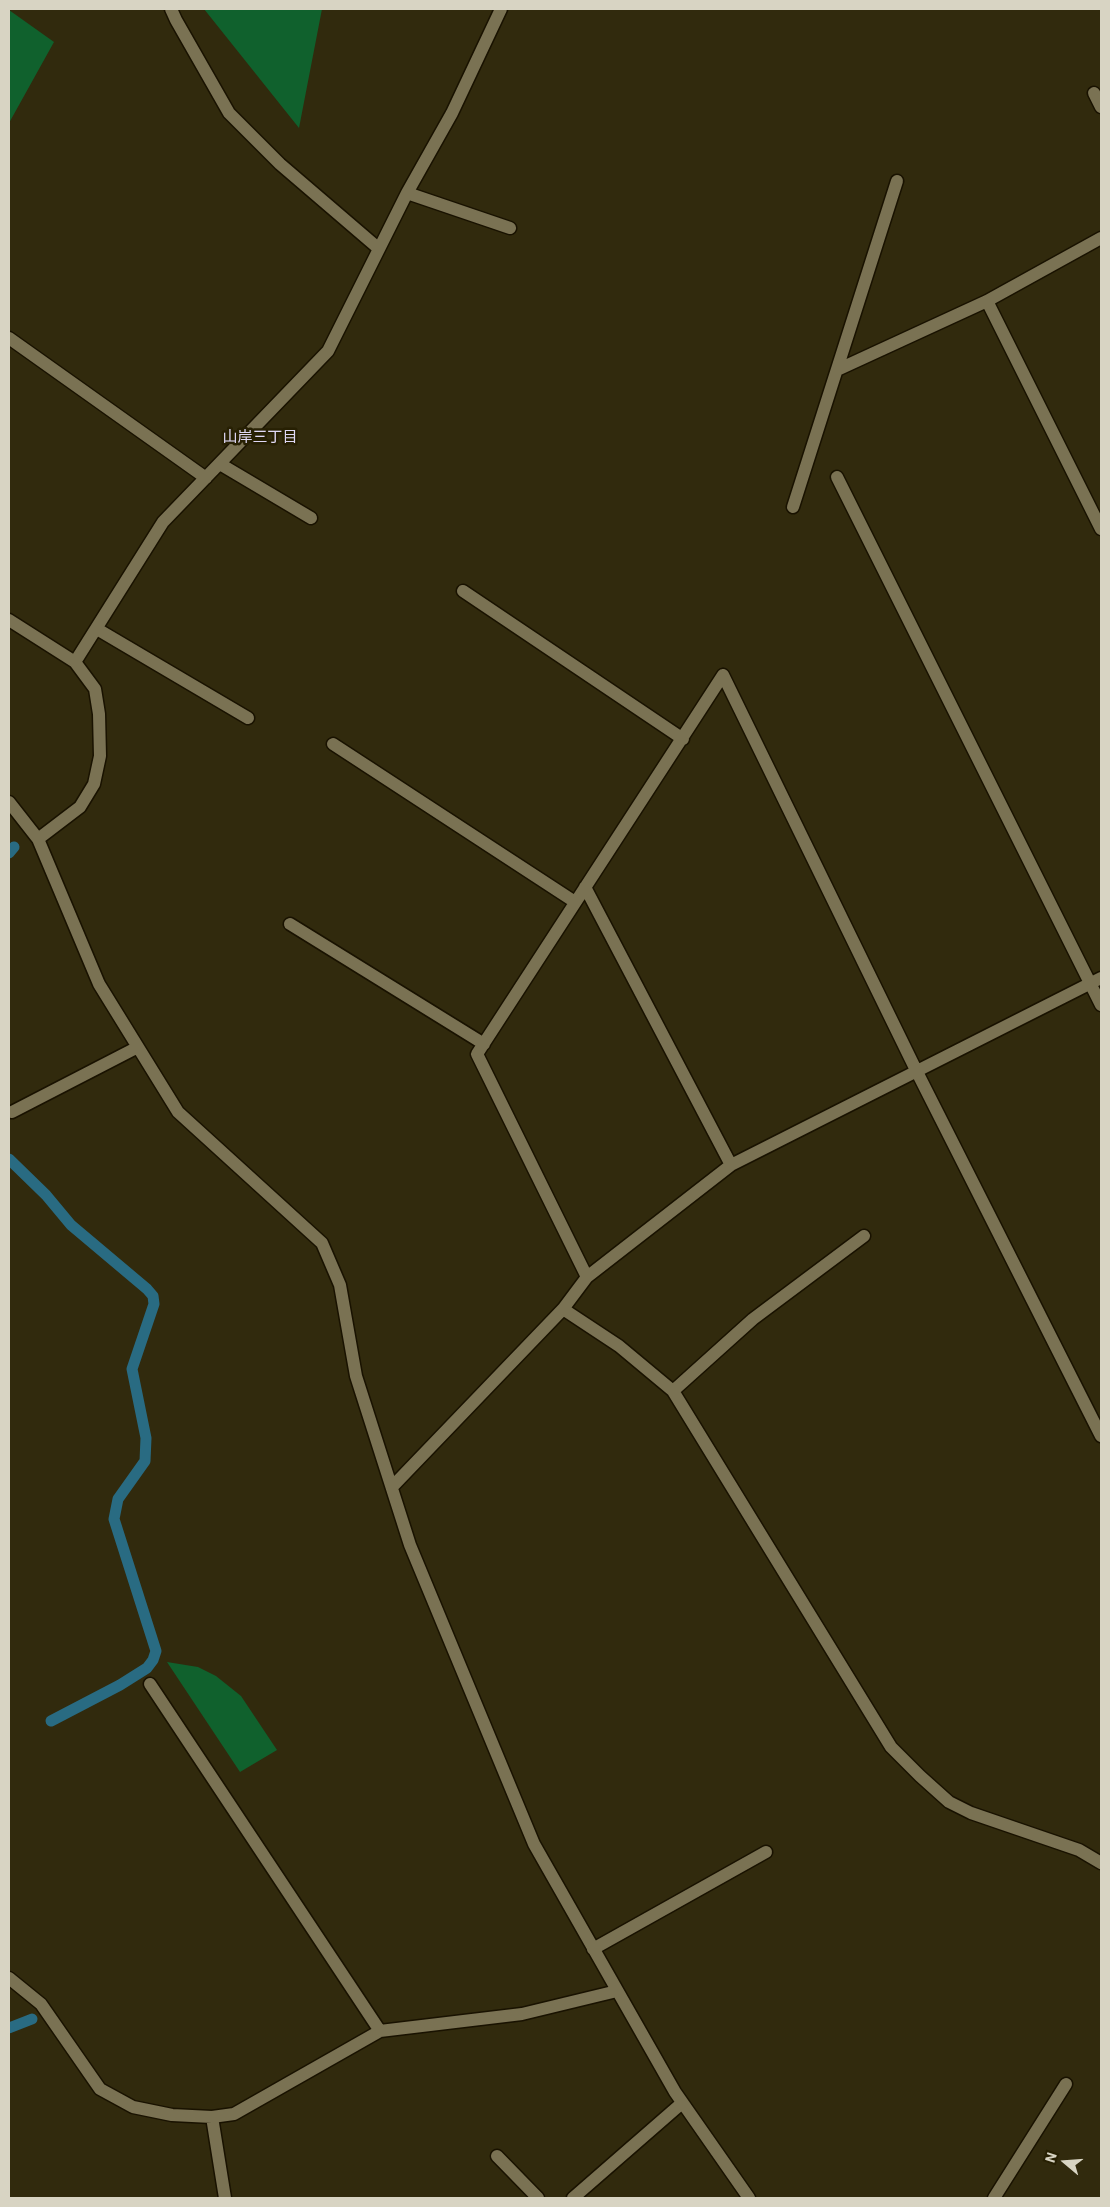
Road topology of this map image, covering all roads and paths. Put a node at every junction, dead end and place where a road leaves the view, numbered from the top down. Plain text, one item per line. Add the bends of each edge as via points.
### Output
1 (171, 9) edge
2 (502, 9) edge
3 (1094, 93) dead end
4 (1101, 107) edge
5 (898, 181) dead end
6 (407, 193) junction
7 (510, 228) dead end
8 (1101, 238) edge
9 (378, 248) junction
10 (987, 301) junction
11 (9, 338) edge
12 (837, 370) junction
13 (220, 464) junction
14 (837, 476) dead end
15 (206, 478) junction
16 (793, 508) dead end
17 (312, 518) dead end
18 (1101, 529) edge
19 (463, 592) dead end
20 (9, 620) edge
21 (97, 629) junction
22 (75, 662) junction
23 (248, 718) dead end
24 (683, 739) junction
25 (333, 744) dead end
26 (9, 802) edge
27 (38, 839) junction
28 (585, 887) junction
29 (575, 902) junction
30 (290, 924) dead end
31 (1096, 981) edge
32 (1101, 1005) edge
33 (484, 1044) junction
34 (138, 1047) junction
35 (916, 1070) junction
36 (12, 1112) dead end
37 (731, 1165) junction
38 (864, 1236) dead end
39 (587, 1277) junction
40 (563, 1309) junction
41 (673, 1391) junction
42 (1101, 1436) edge
43 (392, 1487) junction
44 (150, 1684) dead end
45 (766, 1852) dead end
46 (1101, 1863) edge
47 (593, 1949) junction
48 (9, 1978) edge
49 (617, 1991) junction
50 (380, 2031) junction
51 (1066, 2084) dead end
52 (682, 2104) junction
53 (212, 2117) junction
54 (497, 2156) dead end
55 (225, 2198) edge
56 (538, 2198) edge
57 (573, 2198) edge
58 (748, 2198) edge
59 (994, 2198) edge

1 - 9 street via 229,113 280,164
2 - 6 street via 452,113
3 - 4 street
5 - 12 street
6 - 7 street
6 - 9 street
8 - 10 street
9 - 13 street via 328,351
10 - 12 street
10 - 18 street
11 - 15 street
12 - 16 street
13 - 15 street
13 - 17 street
14 - 31 street
15 - 21 street via 163,522
19 - 24 street
20 - 22 street
21 - 22 street
21 - 23 street
22 - 27 street via 95,689 100,756 94,784 80,807
24 - 28 street
24 - 35 street via 723,675
25 - 29 street
26 - 27 street
27 - 34 street via 99,984
28 - 29 street
28 - 37 street
29 - 33 street
30 - 33 street
31 - 32 street
31 - 35 street
33 - 39 street via 477,1054
34 - 36 street
34 - 43 street via 178,1112 322,1243 340,1285 356,1376
35 - 37 street
35 - 42 street
37 - 39 street
38 - 41 street via 754,1319
39 - 40 street
40 - 41 street via 619,1346
40 - 43 street
41 - 46 street via 891,1747 949,1802 971,1813 1079,1850
43 - 47 street via 410,1545 534,1844
44 - 50 street
45 - 47 street
47 - 49 street
48 - 53 street via 41,2004 100,2090 133,2108
49 - 50 street via 522,2014
49 - 52 street
50 - 53 street via 234,2114
51 - 59 street
52 - 57 street
52 - 58 street
53 - 55 street
54 - 56 street

